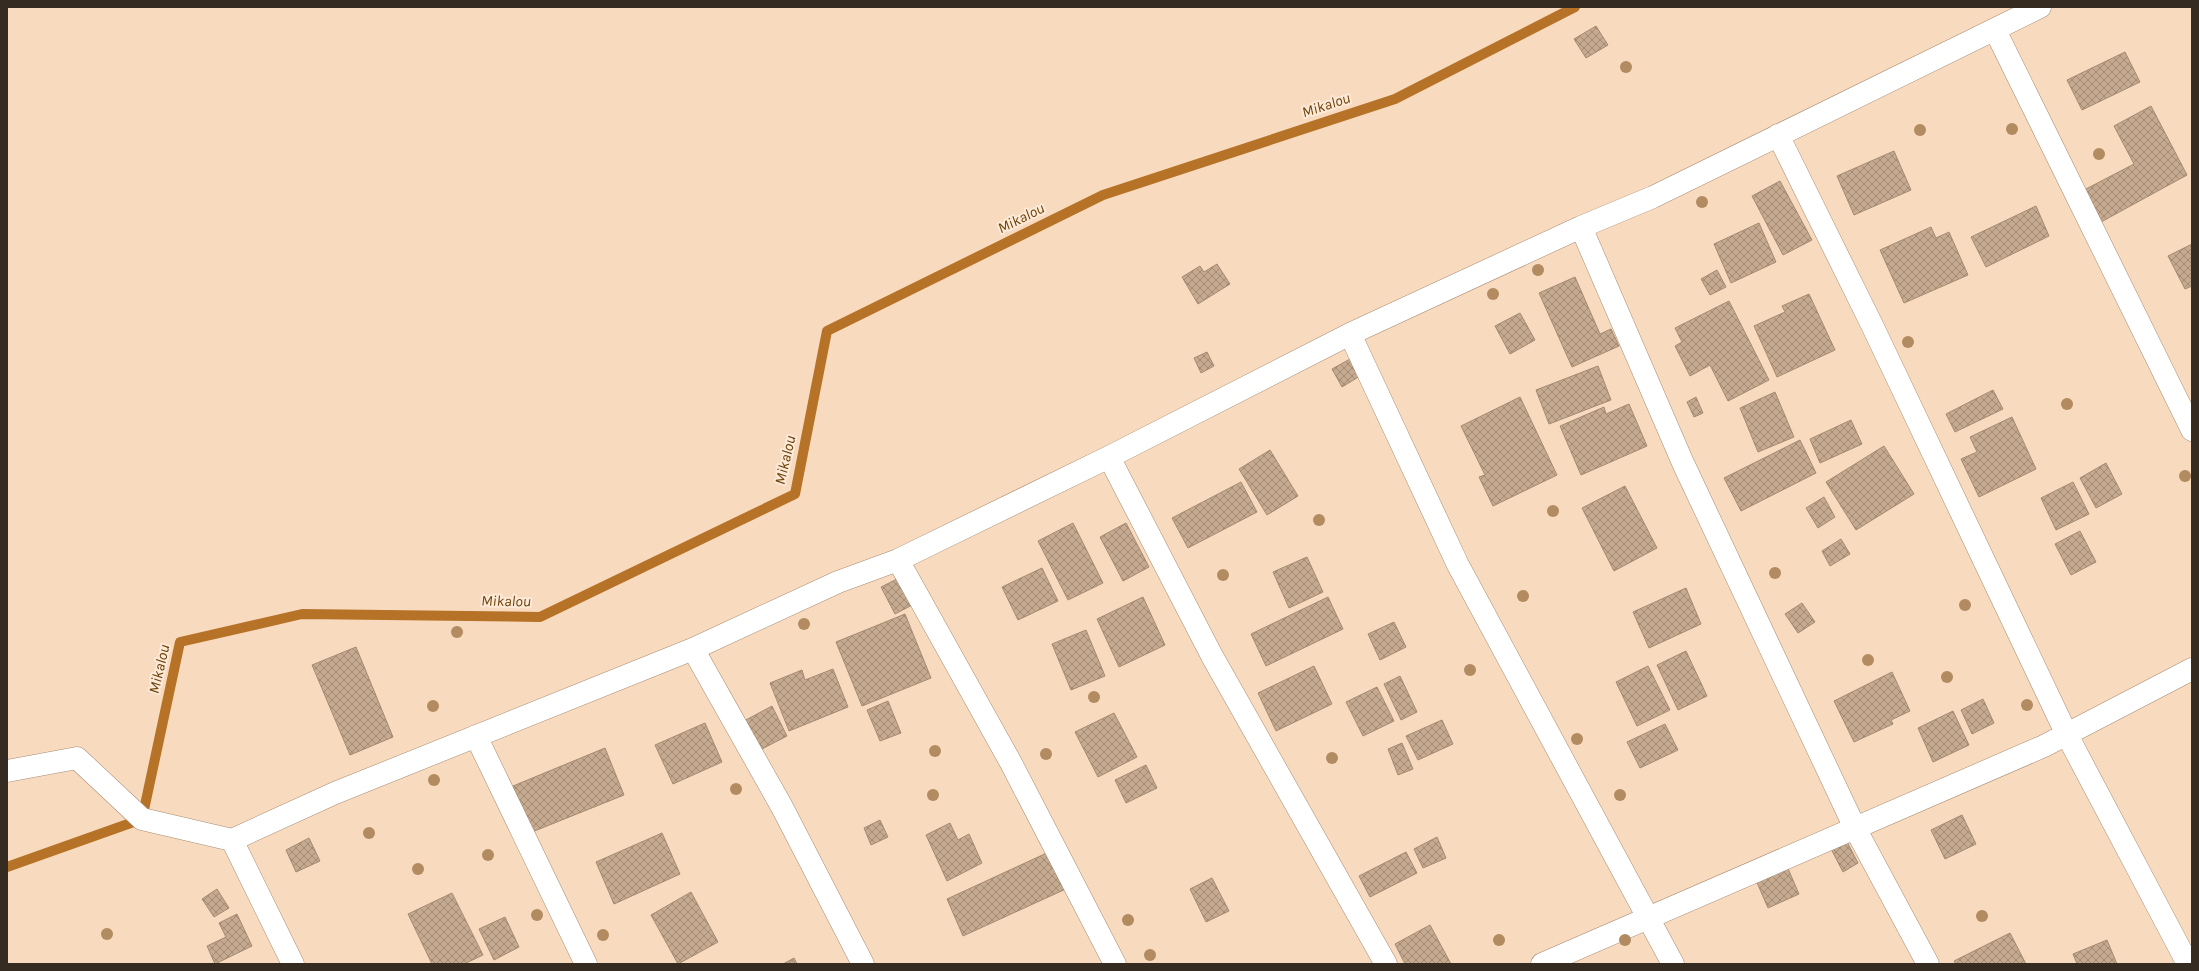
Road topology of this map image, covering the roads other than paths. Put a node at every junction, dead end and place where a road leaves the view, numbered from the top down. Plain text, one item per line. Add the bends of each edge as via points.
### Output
1 (2040, 7) edge
2 (1995, 30) junction
3 (1778, 135) junction
4 (1581, 227) junction
5 (1350, 334) junction
6 (2192, 430) edge
7 (1109, 457) junction
8 (898, 560) junction
9 (693, 648) junction
10 (2192, 669) edge
11 (2067, 735) junction
12 (476, 736) junction
13 (7, 771) edge
14 (1855, 828) junction
15 (232, 840) junction
16 (1648, 918) junction
17 (293, 964) edge
18 (586, 964) edge
19 (863, 964) edge
20 (1115, 964) edge
21 (1386, 964) edge
22 (1542, 964) edge
23 (1673, 964) edge
24 (1928, 964) edge
25 (2188, 964) edge

1 - 2 street
2 - 3 street
2 - 6 street
3 - 4 street via 1654,197
3 - 11 street via 1872,325
4 - 5 street
4 - 14 street via 1683,463
5 - 7 street
5 - 16 street via 1458,565
7 - 8 street
7 - 21 street via 1212,656
8 - 9 street via 838,582
8 - 20 street via 1011,763
9 - 12 street
9 - 19 street via 782,807
10 - 11 street
11 - 14 street
11 - 25 street
12 - 15 street via 335,793
12 - 18 street
13 - 15 street via 77,758 142,819
14 - 16 street
14 - 24 street
15 - 17 street
16 - 22 street
16 - 23 street

